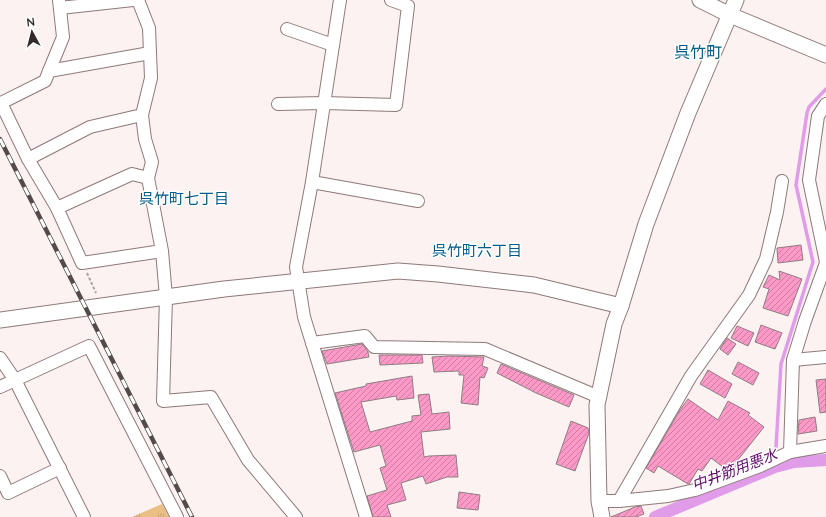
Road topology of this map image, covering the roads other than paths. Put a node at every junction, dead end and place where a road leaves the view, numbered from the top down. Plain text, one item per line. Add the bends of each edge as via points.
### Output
1 (133, 0) edge
2 (138, 0) edge
3 (340, 0) edge
4 (391, 0) edge
5 (700, 0) edge
6 (736, 0) edge
7 (59, 4) edge
8 (730, 15) junction
9 (287, 29) dead end
10 (333, 45) junction
11 (150, 53) junction
12 (826, 55) edge
13 (49, 71) junction
14 (324, 103) junction
15 (278, 104) dead end
16 (826, 104) edge
17 (142, 115) junction
18 (28, 159) junction
19 (148, 178) junction
20 (782, 180) dead end
21 (312, 182) junction
22 (418, 201) dead end
23 (57, 208) junction
24 (162, 251) junction
25 (826, 262) edge
26 (299, 282) junction
27 (166, 297) junction
28 (621, 306) junction
29 (0, 320) edge
30 (312, 343) junction
31 (826, 357) edge
32 (0, 358) edge
33 (793, 360) junction
34 (15, 380) junction
35 (0, 387) edge
36 (599, 397) junction
37 (826, 446) edge
38 (790, 452) junction
39 (60, 468) junction
40 (0, 476) edge
41 (599, 501) junction
42 (619, 501) junction
43 (84, 517) edge
44 (177, 517) edge
45 (296, 517) edge
46 (366, 517) edge
47 (602, 517) edge

1 - 7 street
2 - 11 street via 149,28
3 - 10 street
4 - 14 street via 408,6 396,105
5 - 8 street
6 - 8 street
7 - 13 street via 63,37
8 - 12 street
8 - 28 street via 685,120 646,224
9 - 10 street
10 - 14 street
11 - 13 street
11 - 17 street via 151,78
13 - 18 street via 45,81 1,103
14 - 15 street
14 - 21 street
16 - 25 street via 818,116 809,180
17 - 18 street via 90,127
17 - 19 street via 145,139 152,162
18 - 23 street
19 - 23 street via 132,174
19 - 24 street
20 - 42 street via 766,259 749,295 692,376
21 - 22 street
21 - 26 street via 296,267
23 - 24 street via 82,263
24 - 27 street
25 - 33 street
26 - 27 street
26 - 28 street via 398,271 534,284
26 - 30 street via 304,317
27 - 29 street
27 - 45 street via 163,401 211,397 248,460
28 - 36 street via 614,324
30 - 36 street via 365,336 374,347 485,349
30 - 46 street
31 - 33 street
32 - 34 street
33 - 38 street
34 - 35 street
34 - 39 street
34 - 44 street via 89,346
36 - 41 street
37 - 38 street
38 - 42 street via 695,490 668,496
39 - 40 street via 8,493
39 - 43 street
41 - 42 street
41 - 47 street

